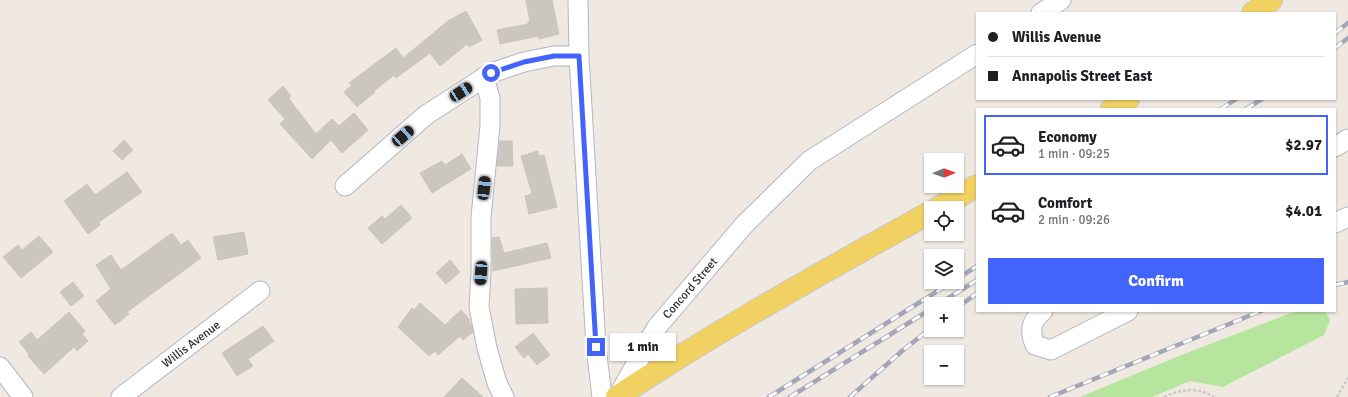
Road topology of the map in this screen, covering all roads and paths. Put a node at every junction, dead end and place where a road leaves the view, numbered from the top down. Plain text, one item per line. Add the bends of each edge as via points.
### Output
1 (578, 0) edge
2 (1061, 0) edge
3 (1271, 0) edge
4 (1043, 12) edge
5 (1255, 12) edge
6 (976, 55) edge
7 (579, 56) junction
8 (484, 77) junction
9 (1126, 100) edge
10 (1114, 108) edge
11 (1348, 139) edge
12 (1336, 145) edge
13 (345, 186) dead end
14 (976, 187) edge
15 (950, 201) edge
16 (924, 216) edge
17 (1348, 217) edge
18 (1336, 223) edge
19 (260, 291) dead end
20 (1042, 312) edge
21 (1126, 312) edge
22 (0, 367) edge
23 (1348, 378) edge
24 (23, 397) edge
25 (121, 397) edge
26 (504, 397) edge
27 (612, 397) edge
28 (1164, 397) edge
29 (1214, 397) edge
30 (1337, 397) edge

1 - 7 street
2 - 4 street
3 - 5 main road
6 - 27 street, Concord Street via 809,161 744,225 657,327
7 - 8 street via 554,56 531,60
7 - 27 street via 596,347
8 - 13 street via 426,116
8 - 26 street via 490,98 490,126 482,216 479,307 487,348
9 - 10 main road
11 - 12 street
14 - 15 main road
16 - 27 main road
17 - 18 street
19 - 25 street, Willis Avenue
20 - 21 street via 1032,324 1031,334 1035,345 1051,350
22 - 24 street
23 - 30 path
28 - 29 path via 1190,389 1205,391

